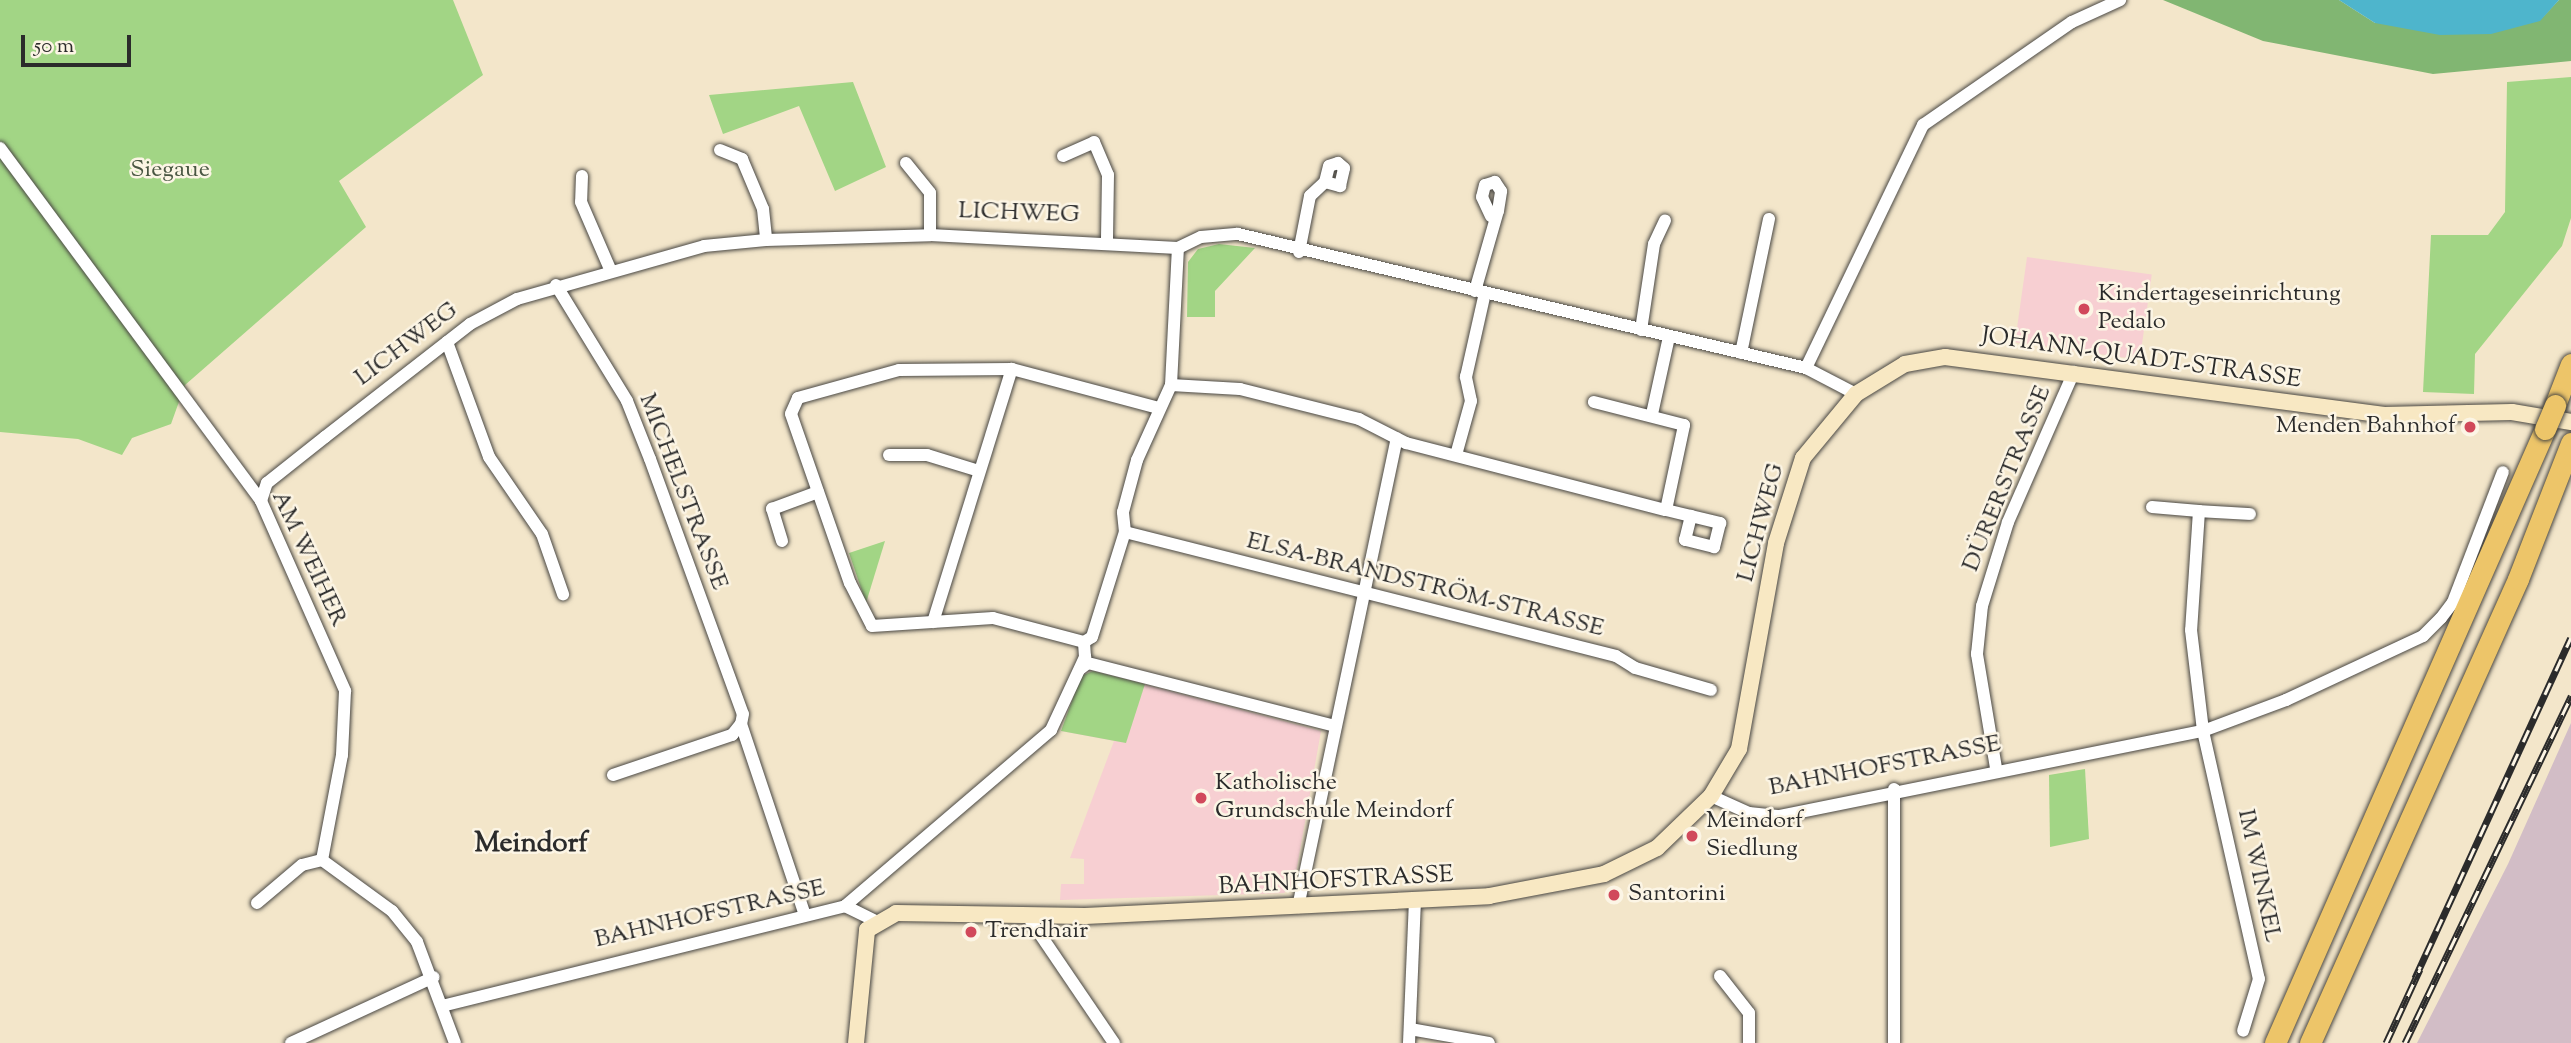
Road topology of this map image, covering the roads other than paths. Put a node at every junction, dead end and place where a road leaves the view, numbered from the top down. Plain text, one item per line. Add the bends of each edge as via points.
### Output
1 (2120, 0) edge
2 (0, 148) edge
3 (720, 150) dead end
4 (1063, 156) dead end
5 (906, 163) dead end
6 (582, 176) dead end
7 (1325, 182) dead end
8 (1491, 216) dead end
9 (1769, 219) dead end
10 (1665, 220) dead end
11 (930, 235) junction
12 (766, 240) junction
13 (1107, 240) junction
14 (1178, 248) junction
15 (1299, 253) junction
16 (610, 269) junction
17 (556, 285) junction
18 (1479, 294) junction
19 (1641, 330) junction
20 (1669, 337) junction
21 (447, 342) junction
22 (1741, 353) junction
23 (2571, 364) edge
24 (1806, 368) junction
25 (1012, 369) junction
26 (2074, 372) junction
27 (1171, 385) junction
28 (1856, 394) junction
29 (1594, 401) dead end
30 (1159, 408) junction
31 (1652, 414) junction
32 (2571, 422) edge
33 (1397, 438) junction
34 (2571, 443) edge
35 (889, 455) dead end
36 (1456, 455) junction
37 (979, 471) junction
38 (2503, 472) dead end
39 (818, 492) junction
40 (261, 501) junction
41 (2152, 507) dead end
42 (1666, 510) junction
43 (2199, 511) junction
44 (2250, 514) dead end
45 (1691, 516) dead end
46 (1125, 532) junction
47 (782, 541) dead end
48 (1362, 590) junction
49 (563, 594) dead end
50 (933, 622) junction
51 (1084, 642) junction
52 (1080, 669) junction
53 (1710, 690) dead end
54 (741, 724) junction
55 (1332, 725) junction
56 (2203, 731) junction
57 (1996, 768) junction
58 (613, 775) dead end
59 (1894, 789) junction
60 (1711, 796) junction
61 (322, 860) junction
62 (1415, 901) junction
63 (257, 903) dead end
64 (845, 906) junction
65 (1298, 907) junction
66 (805, 915) junction
67 (1027, 915) junction
68 (874, 920) junction
69 (1720, 976) dead end
70 (433, 977) junction
71 (446, 1005) junction
72 (1410, 1029) junction
73 (2244, 1031) dead end
74 (291, 1043) edge
75 (455, 1043) edge
76 (856, 1043) edge
77 (1114, 1043) edge
78 (1409, 1043) edge
79 (1489, 1043) edge
80 (1749, 1043) edge
81 (1894, 1043) edge
82 (2275, 1043) edge
83 (2310, 1043) edge

1 - 24 street via 2071,22 1923,125
2 - 40 street, AM WEIHER
3 - 12 street via 742,159 763,209
4 - 13 street, LICHWEG via 1094,142 1108,176
5 - 11 street, LICHWEG via 930,193
6 - 16 street via 581,202
7 - 15 street via 1310,196
8 - 18 street
9 - 22 street
10 - 19 street via 1654,244
11 - 12 street, LICHWEG
11 - 13 street, LICHWEG
12 - 16 street, LICHWEG via 704,246
13 - 14 street, LICHWEG
14 - 15 street, LICHWEG via 1218,233
14 - 27 street
15 - 18 street, LICHWEG
16 - 17 street, LICHWEG
17 - 21 street, LICHWEG via 517,299
17 - 54 street, MICHELSTRASSE via 627,401 743,713
18 - 19 street, LICHWEG
18 - 36 street via 1466,377 1471,401
19 - 20 street, LICHWEG
20 - 22 street, LICHWEG
20 - 31 street
21 - 40 street, LICHWEG via 267,483
21 - 49 street via 489,457 542,534
22 - 24 street, LICHWEG
23 - 82 highway, bridge
24 - 28 street, LICHWEG
25 - 30 street
25 - 37 street
25 - 39 street via 918,366 798,398 791,414
26 - 28 main road, JOHANN-QUADT-STRASSE via 1945,357 1905,364
26 - 32 main road, JOHANN-QUADT-STRASSE via 2384,415 2512,412
26 - 57 street, DÜRERSTRASSE via 2008,522 1982,606 1977,653
27 - 30 street
27 - 33 street via 1240,389 1359,419
28 - 60 main road, LICHWEG via 1816,437 1791,486 1748,715 1739,749
29 - 31 street
30 - 46 street via 1148,448 1138,460 1124,512
31 - 42 street via 1677,419 1687,432
33 - 36 street
33 - 48 street
34 - 83 highway via 2518,579
35 - 37 street via 927,455
36 - 42 street
37 - 50 street
38 - 56 street, BAHNHOFSTRASSE via 2453,602 2423,636
39 - 47 street via 772,509
39 - 50 street via 872,626
40 - 61 street, AM WEIHER via 345,691 342,755
41 - 43 street
42 - 45 street
43 - 44 street
43 - 56 street via 2191,630
46 - 48 street, ELSA-BRANDSTRÖM-STRASSE
46 - 51 street via 1092,637
48 - 53 street, ELSA-BRANDSTRÖM-STRASSE via 1616,656 1635,668
48 - 55 street
50 - 51 street via 993,618
51 - 52 street
52 - 55 street via 1088,663
52 - 64 street via 1051,730
54 - 58 street via 732,735
54 - 66 street, MICHELSTRASSE
55 - 65 street
56 - 57 street, BAHNHOFSTRASSE
56 - 73 street, IM WINKEL via 2259,979
57 - 59 street, BAHNHOFSTRASSE
59 - 60 street, BAHNHOFSTRASSE via 1780,816 1749,813
59 - 81 street
60 - 62 main road, BAHNHOFSTRASSE via 1657,848 1604,874 1548,888
61 - 63 street via 302,865
61 - 70 street via 392,911
62 - 65 main road, BAHNHOFSTRASSE
62 - 72 street
64 - 66 street, BAHNHOFSTRASSE
64 - 68 street, BAHNHOFSTRASSE
65 - 67 main road, BAHNHOFSTRASSE
66 - 71 street, BAHNHOFSTRASSE
67 - 68 main road, BAHNHOFSTRASSE via 897,913
67 - 77 street
68 - 76 main road via 864,943
69 - 80 street via 1749,1013
70 - 71 street
70 - 74 street
71 - 75 street
72 - 78 street
72 - 79 street

